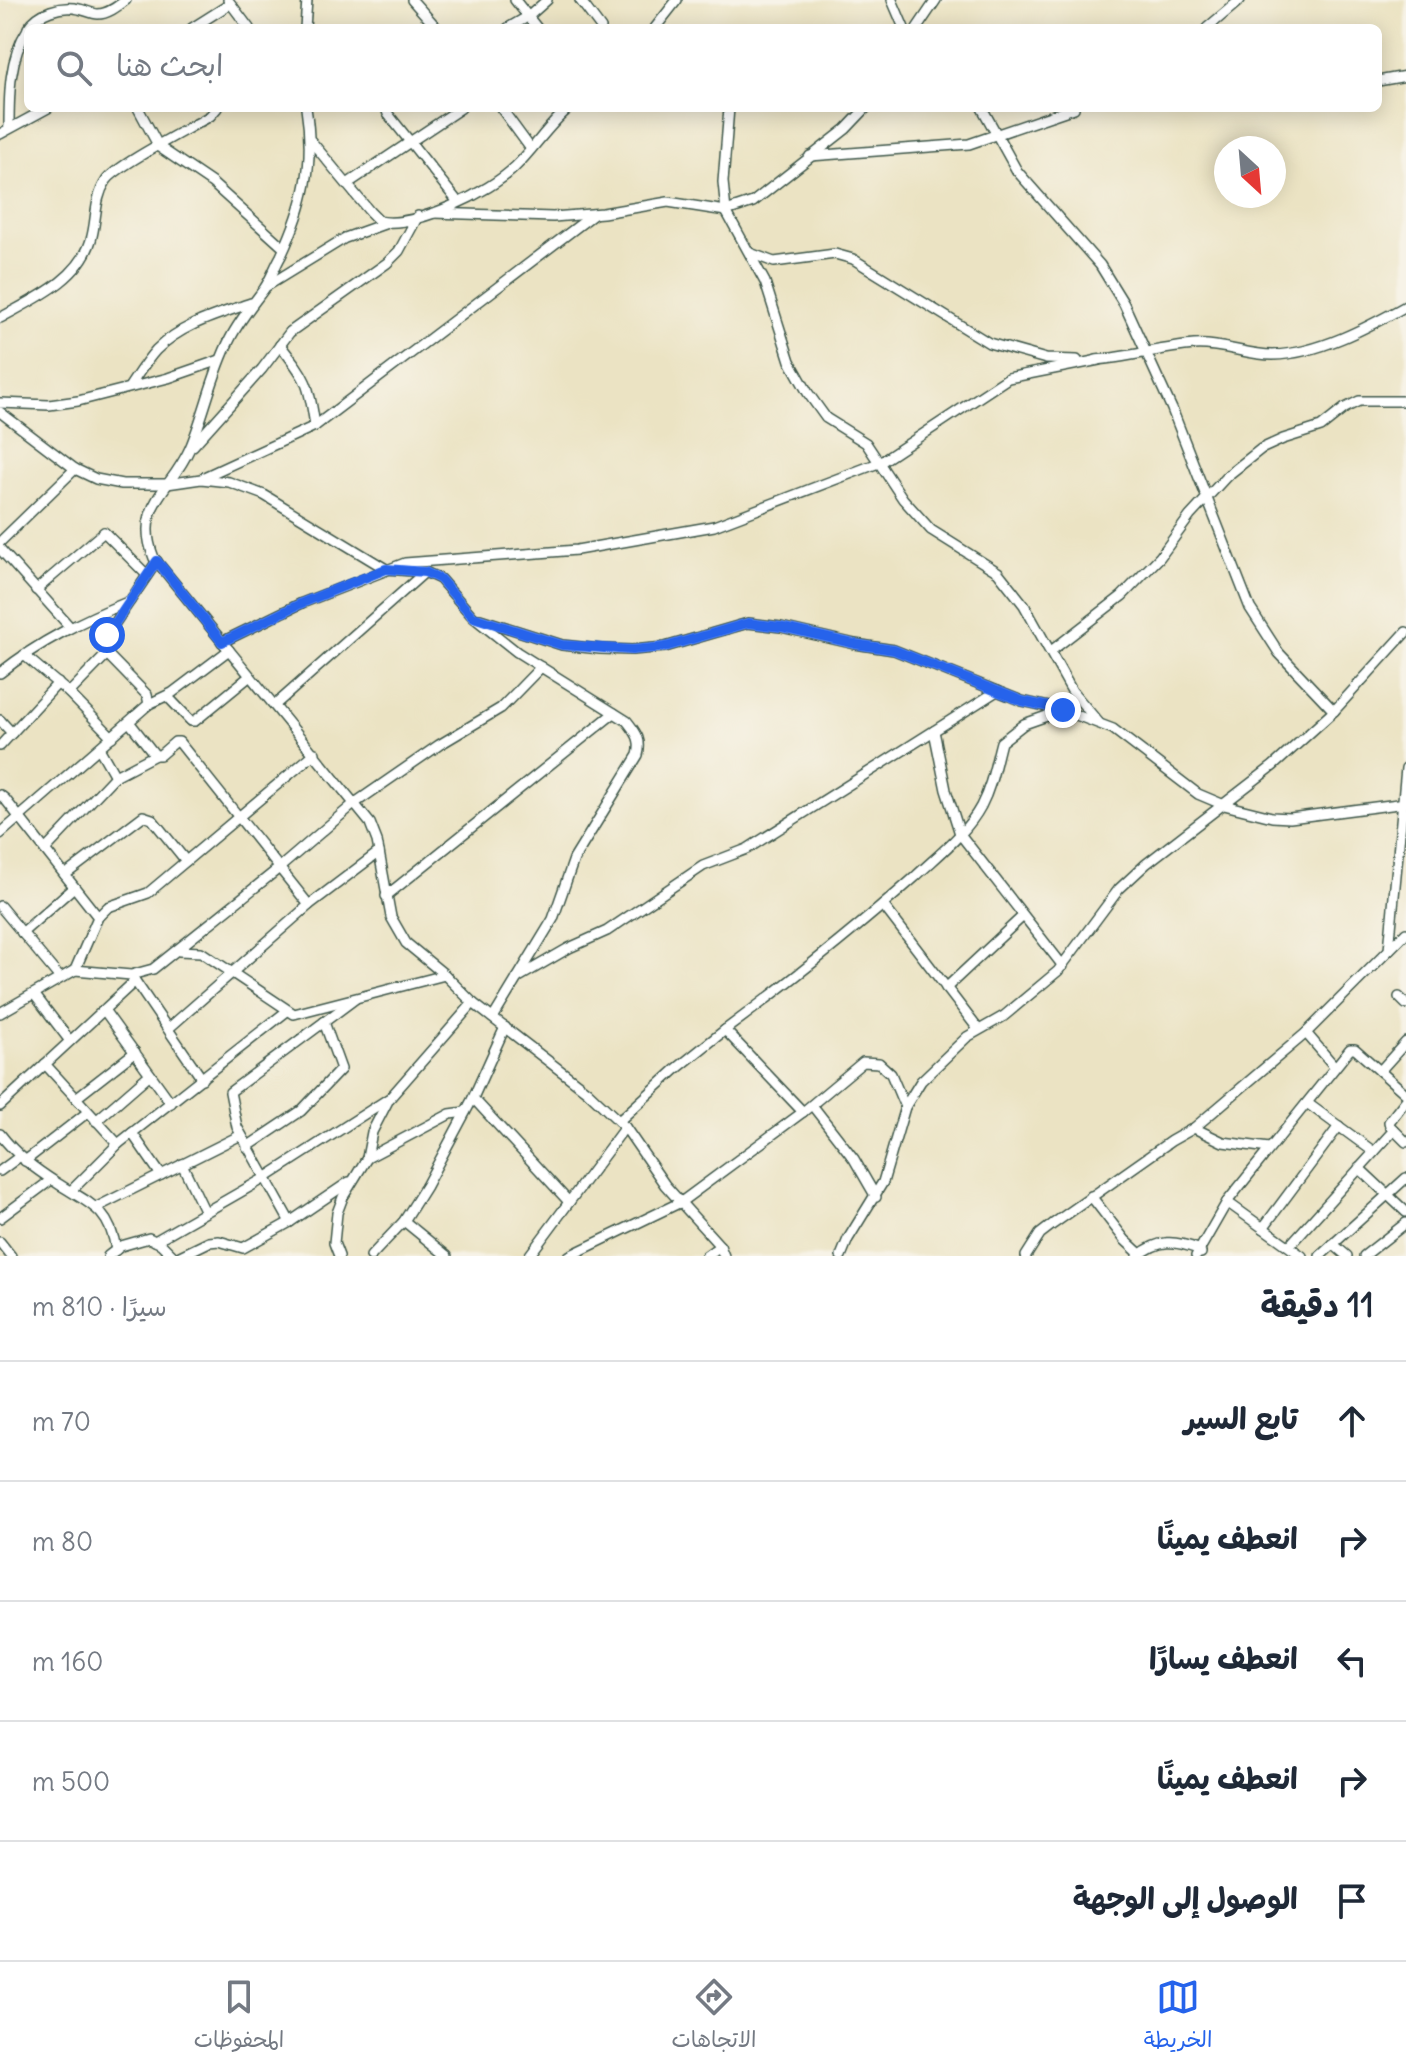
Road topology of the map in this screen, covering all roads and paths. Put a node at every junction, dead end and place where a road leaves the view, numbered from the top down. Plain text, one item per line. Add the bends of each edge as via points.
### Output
1 (44, 0) edge
2 (126, 0) edge
3 (307, 0) edge
4 (427, 0) edge
5 (515, 0) edge
6 (547, 0) edge
7 (580, 0) edge
8 (677, 0) edge
9 (892, 0) edge
10 (936, 0) edge
11 (1240, 0) edge
12 (229, 2) edge
13 (415, 3) edge
14 (52, 10) junction
15 (529, 16) junction
16 (31, 24) edge
17 (198, 24) edge
18 (246, 24) edge
19 (305, 24) edge
20 (433, 24) edge
21 (515, 24) edge
22 (534, 24) edge
23 (598, 24) edge
24 (658, 24) edge
25 (902, 24) edge
26 (920, 24) edge
27 (1212, 24) edge
28 (24, 37) edge
29 (1406, 76) edge
30 (1382, 80) edge
31 (41, 112) edge
32 (140, 112) edge
33 (214, 112) edge
34 (307, 112) edge
35 (389, 112) edge
36 (455, 112) edge
37 (504, 112) edge
38 (565, 112) edge
39 (729, 112) edge
40 (862, 112) edge
41 (984, 112) edge
42 (1063, 112) edge
43 (5, 131) edge
44 (998, 135) junction
45 (311, 141) junction
46 (411, 142) junction
47 (159, 147) junction
48 (531, 149) junction
49 (810, 156) junction
50 (347, 184) junction
51 (458, 202) junction
52 (726, 211) junction
53 (433, 213) junction
54 (594, 214) junction
55 (418, 216) junction
56 (387, 223) junction
57 (284, 248) junction
58 (750, 253) junction
59 (265, 287) junction
60 (251, 303) junction
61 (1406, 306) edge
62 (0, 318) edge
63 (280, 345) junction
64 (1148, 353) junction
65 (220, 360) junction
66 (1099, 360) junction
67 (130, 386) junction
68 (1406, 401) edge
69 (0, 403) edge
70 (0, 412) edge
71 (315, 426) junction
72 (189, 451) junction
73 (881, 462) junction
74 (75, 469) junction
75 (201, 479) junction
76 (167, 484) junction
77 (1207, 497) junction
78 (0, 542) edge
79 (0, 549) edge
80 (157, 561) junction
81 (386, 569) junction
82 (425, 572) junction
83 (147, 575) junction
84 (36, 590) junction
85 (130, 601) junction
86 (473, 617) junction
87 (70, 627) junction
88 (1406, 632) edge
89 (226, 646) junction
90 (1051, 651) junction
91 (107, 654) junction
92 (24, 655) junction
93 (541, 667) junction
94 (0, 673) edge
95 (250, 676) junction
96 (58, 683) junction
97 (997, 691) junction
98 (69, 693) junction
99 (167, 696) junction
100 (149, 704) junction
101 (275, 705) junction
102 (1063, 710) junction
103 (1334, 711) junction
104 (614, 713) junction
105 (0, 720) edge
106 (130, 723) junction
107 (1100, 724) junction
108 (934, 731) junction
109 (12, 733) junction
110 (112, 737) junction
111 (0, 746) edge
112 (99, 748) junction
113 (315, 753) junction
114 (155, 755) junction
115 (1406, 768) edge
116 (115, 776) junction
117 (0, 795) edge
118 (355, 803) junction
119 (1405, 803) edge
120 (1224, 805) junction
121 (19, 817) junction
122 (238, 817) junction
123 (0, 834) edge
124 (960, 834) junction
125 (45, 850) junction
126 (379, 852) junction
127 (186, 861) junction
128 (278, 869) junction
129 (65, 875) junction
130 (74, 887) junction
131 (386, 896) junction
132 (309, 905) junction
133 (883, 905) junction
134 (0, 906) edge
135 (1023, 916) junction
136 (98, 917) junction
137 (22, 933) junction
138 (1406, 933) edge
139 (1389, 950) junction
140 (179, 951) junction
141 (1063, 966) junction
142 (75, 970) junction
143 (233, 974) junction
144 (445, 975) junction
145 (60, 978) junction
146 (133, 978) junction
147 (514, 979) junction
148 (946, 988) junction
149 (34, 994) junction
150 (355, 999) junction
151 (473, 1003) junction
152 (104, 1010) junction
153 (287, 1011) junction
154 (0, 1013) edge
155 (493, 1018) junction
156 (324, 1022) junction
157 (505, 1027) junction
158 (169, 1028) junction
159 (978, 1029) junction
160 (725, 1030) junction
161 (1306, 1033) junction
162 (70, 1041) junction
163 (1406, 1042) edge
164 (135, 1052) junction
165 (45, 1064) junction
166 (1335, 1067) junction
167 (1380, 1071) junction
168 (150, 1074) junction
169 (202, 1079) junction
170 (1406, 1097) edge
171 (76, 1098) junction
172 (473, 1098) junction
173 (389, 1099) junction
174 (171, 1103) junction
175 (1307, 1103) junction
176 (812, 1105) junction
177 (0, 1106) edge
178 (905, 1107) junction
179 (88, 1112) junction
180 (465, 1112) junction
181 (803, 1112) junction
182 (96, 1121) junction
183 (622, 1124) junction
184 (1339, 1126) junction
185 (1194, 1128) junction
186 (1394, 1130) junction
187 (132, 1133) junction
188 (0, 1134) edge
189 (241, 1135) junction
190 (1406, 1142) edge
191 (118, 1144) junction
192 (247, 1147) junction
193 (1269, 1148) junction
194 (1374, 1152) junction
195 (367, 1158) junction
196 (22, 1159) junction
197 (182, 1164) junction
198 (1359, 1168) junction
199 (0, 1171) edge
200 (161, 1175) junction
201 (265, 1178) junction
202 (1406, 1178) edge
203 (51, 1180) junction
204 (353, 1180) junction
205 (71, 1191) junction
206 (1388, 1194) junction
207 (1091, 1196) junction
208 (876, 1197) junction
209 (569, 1202) junction
210 (681, 1202) junction
211 (1227, 1202) junction
212 (97, 1207) junction
213 (205, 1212) junction
214 (1406, 1212) edge
215 (0, 1218) edge
216 (404, 1221) junction
217 (290, 1222) junction
218 (1406, 1223) edge
219 (1263, 1228) junction
220 (155, 1241) junction
221 (0, 1242) edge
222 (1333, 1244) junction
223 (1289, 1246) junction
224 (722, 1251) edge
225 (112, 1253) edge
226 (1199, 1254) edge
227 (337, 1255) edge
228 (1139, 1255) edge
229 (11, 1256) edge
230 (173, 1256) edge
231 (180, 1256) edge
232 (371, 1256) edge
233 (447, 1256) edge
234 (529, 1256) edge
235 (569, 1256) edge
236 (706, 1256) edge
237 (841, 1256) edge
238 (1026, 1256) edge
239 (1302, 1256) edge
240 (1320, 1256) edge
241 (1347, 1256) edge
242 (1364, 1256) edge

1 - 14 street
2 - 14 street via 98,14 66,7
3 - 19 street
4 - 13 street
5 - 15 street
6 - 15 street
7 - 23 street
8 - 24 street
9 - 25 street
10 - 26 street
11 - 27 street
12 - 17 street
12 - 18 street
13 - 20 street
14 - 16 street
15 - 21 street
15 - 22 street
28 - 43 street via 10,79
29 - 30 street
31 - 43 street
32 - 47 street
33 - 47 street
34 - 45 street
35 - 46 street
36 - 46 street
37 - 48 street
38 - 48 street
39 - 52 street
40 - 49 street
41 - 44 street
42 - 44 street
44 - 49 street via 925,149
44 - 64 street via 1017,171 1100,265
45 - 50 street
45 - 57 street via 307,183
46 - 50 street
46 - 51 street
47 - 57 street via 212,183
47 - 62 street via 107,178 97,199 92,238 76,268 44,294
48 - 51 street via 493,184
49 - 52 street via 753,202
50 - 56 street via 379,221
51 - 53 street
52 - 54 street via 668,202
52 - 58 street
53 - 54 street
53 - 55 street
54 - 71 street
55 - 56 street
55 - 63 street via 387,263 317,310
56 - 59 street via 345,238
57 - 59 street
58 - 66 street via 774,262 835,254 853,259 989,343 1046,359
58 - 73 street via 790,361 808,393 826,418 866,443
59 - 60 street
60 - 65 street
60 - 67 street via 173,335
61 - 64 street via 1301,351 1276,355 1195,345
63 - 71 street via 305,376
63 - 72 street
64 - 66 street
64 - 77 street
65 - 67 street
65 - 72 street
66 - 73 street via 1008,378
67 - 69 street via 49,405
68 - 77 street via 1359,401 1321,427 1261,449
70 - 74 street
71 - 75 street
72 - 76 street
73 - 81 street via 714,526 577,550 426,560
73 - 90 street via 903,499 931,530 998,572
74 - 76 street via 122,484
74 - 78 street
75 - 76 street
75 - 81 street via 264,495
76 - 80 street via 153,505 146,531
77 - 90 street via 1122,596
77 - 103 street via 1262,629
79 - 84 street
80 - 83 street
80 - 89 street
81 - 82 street
81 - 89 street via 302,603
82 - 86 street via 440,579
82 - 101 street
83 - 84 street via 104,532
83 - 85 street
84 - 87 street
85 - 87 street
85 - 91 street via 107,635
86 - 93 street
86 - 97 street via 562,645 632,650 665,647 748,623 781,627 894,650
87 - 92 street
88 - 103 street
89 - 95 street
89 - 99 street
90 - 107 street via 1072,691
91 - 98 street
91 - 100 street via 147,695
92 - 94 street
92 - 96 street
93 - 104 street
93 - 118 street via 501,708
95 - 99 street via 195,721
95 - 101 street
96 - 98 street
96 - 109 street
97 - 102 street
97 - 108 street
98 - 110 street
99 - 100 street
100 - 106 street
101 - 113 street
102 - 107 street
102 - 124 street via 1024,724 1001,742 981,806
103 - 120 street
104 - 131 street
104 - 147 street via 638,734 638,755 574,859 553,919
105 - 109 street
106 - 110 street
106 - 114 street
107 - 120 street via 1198,794
108 - 124 street
108 - 147 street via 747,849 703,866 607,931
109 - 111 street
110 - 112 street
112 - 116 street
112 - 121 street
113 - 118 street
113 - 122 street
114 - 116 street
114 - 122 street via 179,742
115 - 119 street
116 - 125 street
117 - 121 street
118 - 126 street via 370,823
118 - 128 street
119 - 120 street via 1290,818
119 - 139 street
120 - 141 street via 1119,889
121 - 123 street
121 - 125 street
122 - 127 street
122 - 128 street
124 - 133 street
124 - 135 street
125 - 129 street
126 - 131 street
126 - 132 street
127 - 129 street via 152,819 143,816
127 - 136 street via 148,893 108,907
128 - 132 street
128 - 140 street
129 - 130 street
130 - 136 street
130 - 137 street
131 - 144 street via 406,943
132 - 143 street
133 - 148 street
133 - 160 street
134 - 137 street
135 - 141 street
135 - 148 street
136 - 142 street
137 - 145 street
138 - 139 street
139 - 161 street
140 - 143 street via 201,952
140 - 146 street
141 - 159 street via 1004,1016
142 - 145 street
142 - 146 street
143 - 153 street
143 - 158 street
144 - 150 street
144 - 151 street
145 - 149 street
146 - 152 street
146 - 158 street
147 - 155 street
148 - 159 street
149 - 154 street
149 - 162 street
150 - 153 street via 301,1014
150 - 156 street
151 - 155 street
151 - 173 street
152 - 162 street
152 - 164 street
153 - 169 street
155 - 157 street
156 - 189 street via 230,1092
156 - 192 street via 341,1069 301,1111
157 - 172 street
157 - 183 street
158 - 169 street
159 - 178 street via 921,1081
160 - 181 street
160 - 183 street via 675,1070
161 - 166 street
161 - 185 street
162 - 165 street
163 - 167 street
164 - 168 street
164 - 171 street
165 - 171 street
165 - 177 street
166 - 167 street via 1353,1049
166 - 175 street
167 - 170 street
168 - 174 street
168 - 182 street
169 - 174 street
170 - 186 street via 1391,1116
171 - 179 street
172 - 180 street
172 - 209 street
173 - 195 street via 372,1132
173 - 201 street
174 - 187 street
175 - 184 street
175 - 193 street
176 - 178 street via 871,1060 891,1074
176 - 181 street
176 - 208 street
178 - 208 street
179 - 182 street
179 - 196 street
180 - 195 street via 450,1114
180 - 216 street
181 - 210 street
182 - 191 street
183 - 209 street
183 - 210 street
184 - 194 street
184 - 219 street
185 - 193 street via 1223,1142
185 - 207 street
186 - 190 street
186 - 194 street
187 - 191 street
187 - 200 street
188 - 196 street
189 - 192 street
189 - 197 street
191 - 205 street
192 - 201 street
193 - 211 street
194 - 198 street
195 - 204 street
196 - 199 street
196 - 203 street
197 - 200 street
197 - 213 street
198 - 206 street
198 - 223 street
200 - 212 street
201 - 213 street
201 - 217 street
202 - 206 street
203 - 205 street
203 - 215 street
204 - 217 street
204 - 227 street via 337,1213
205 - 212 street
206 - 214 street
206 - 222 street
207 - 228 street
207 - 238 street via 1040,1234
208 - 237 street
209 - 234 street
210 - 224 street
210 - 235 street
211 - 219 street
211 - 226 street
212 - 225 street via 114,1237
213 - 220 street
216 - 232 street
216 - 233 street
217 - 231 street via 243,1248 209,1242
218 - 242 street
219 - 223 street
220 - 225 street via 138,1240
220 - 230 street
221 - 229 street
222 - 240 street
222 - 241 street
223 - 239 street
224 - 236 street
226 - 228 street via 1169,1241

